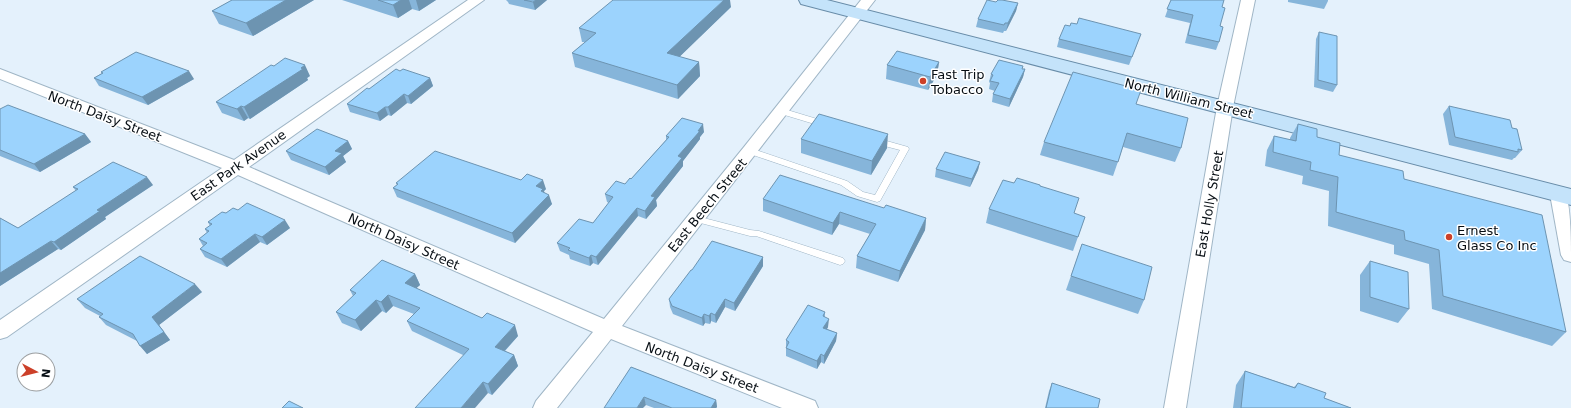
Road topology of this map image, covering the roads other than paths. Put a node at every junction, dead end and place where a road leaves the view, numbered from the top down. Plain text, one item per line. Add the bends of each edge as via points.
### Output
1 (477, 0) edge
2 (807, 0) edge
3 (1248, 0) edge
4 (863, 6) edge
5 (0, 74) edge
6 (1225, 107) junction
7 (781, 111) junction
8 (831, 127) edge
9 (867, 138) edge
10 (750, 151) junction
11 (235, 167) junction
12 (1565, 195) edge
13 (696, 219) junction
14 (1571, 254) edge
15 (840, 261) dead end
16 (607, 329) junction
17 (0, 331) edge
18 (544, 408) edge
19 (807, 408) edge
20 (1174, 408) edge

1 - 11 street, East Park Avenue
2 - 4 main road, North William Street
3 - 6 street, East Holly Street
4 - 6 main road, North William Street
4 - 7 street, East Beech Street
5 - 11 street, North Daisy Street
6 - 12 main road, North William Street
6 - 20 street, East Holly Street
7 - 8 lane
7 - 10 street, East Beech Street
9 - 10 lane via 905,149 877,199 860,194 844,183
10 - 13 street, East Beech Street
11 - 16 street, North Daisy Street
11 - 17 street, East Park Avenue
12 - 14 street
13 - 15 lane via 756,233
13 - 16 street, East Beech Street
16 - 18 street, East Beech Street
16 - 19 street, North Daisy Street

